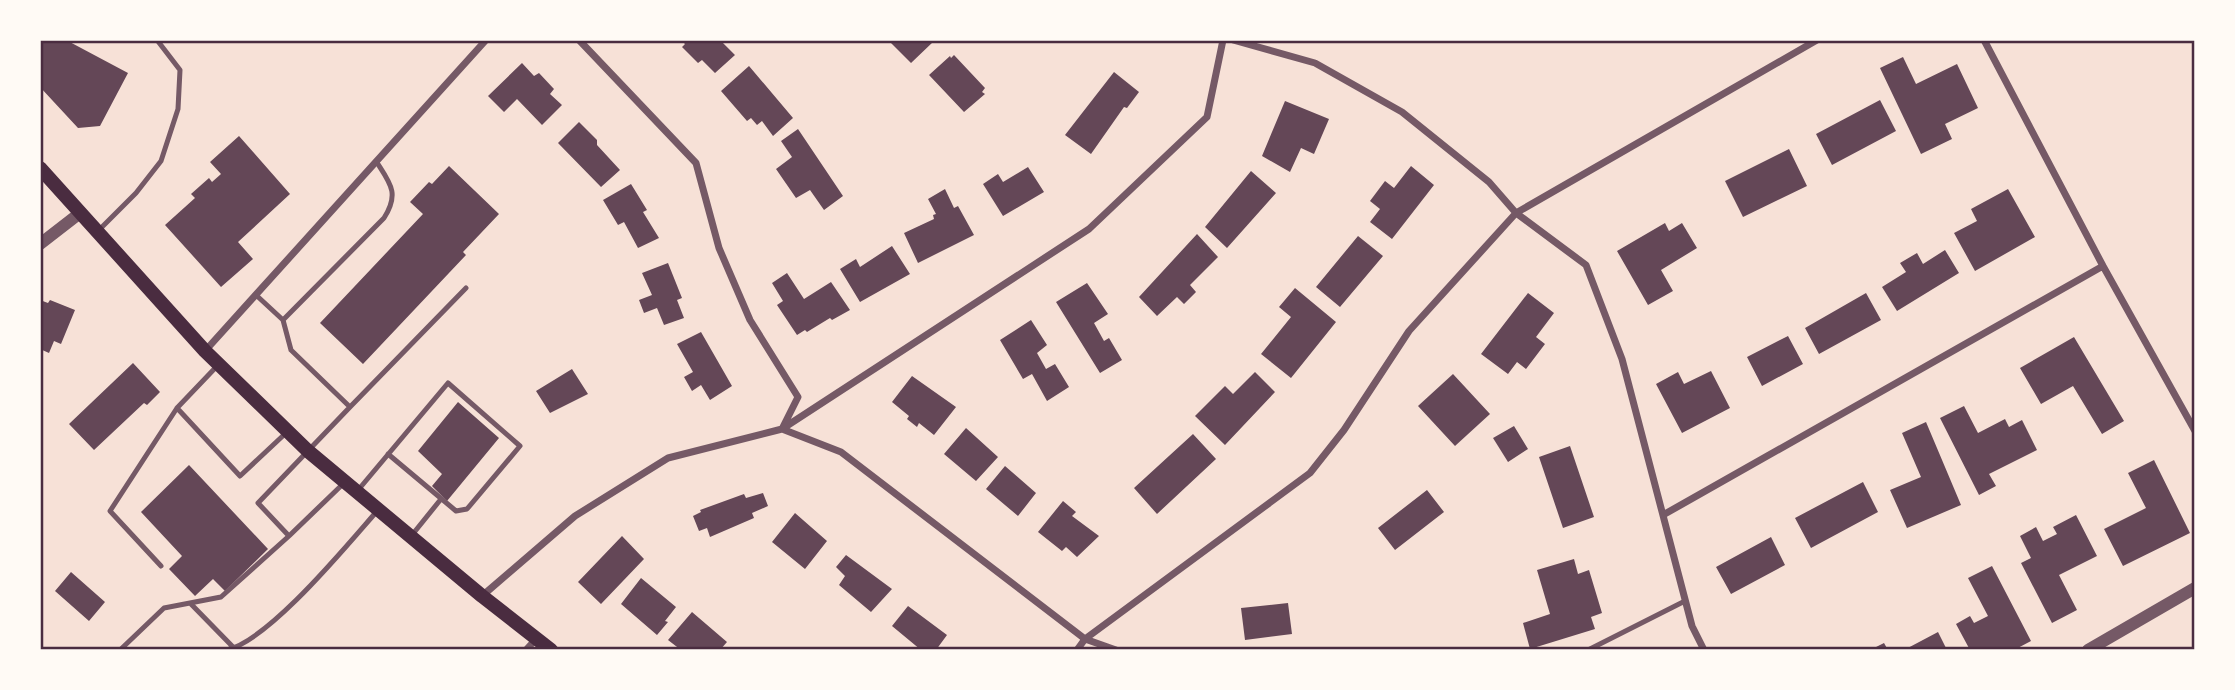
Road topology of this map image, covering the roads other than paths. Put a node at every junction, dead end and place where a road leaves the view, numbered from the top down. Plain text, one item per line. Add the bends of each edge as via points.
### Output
1 (158, 40) edge
2 (486, 40) edge
3 (579, 40) edge
4 (1223, 40) edge
5 (1233, 40) edge
6 (1817, 40) edge
7 (1984, 40) edge
8 (376, 161) junction
9 (40, 168) edge
10 (80, 213) junction
11 (1516, 213) junction
12 (97, 232) junction
13 (40, 244) edge
14 (2103, 266) junction
15 (466, 288) dead end
16 (256, 295) junction
17 (283, 320) junction
18 (205, 351) junction
19 (219, 365) junction
20 (350, 407) junction
21 (177, 408) junction
22 (782, 429) junction
23 (287, 431) junction
24 (2195, 431) edge
25 (308, 451) junction
26 (388, 454) junction
27 (351, 487) junction
28 (441, 499) junction
29 (378, 510) junction
30 (1663, 515) junction
31 (289, 536) junction
32 (410, 536) junction
33 (161, 566) dead end
34 (2195, 588) edge
35 (482, 596) junction
36 (1685, 601) junction
37 (191, 604) junction
38 (537, 639) junction
39 (1085, 639) junction
40 (234, 648) edge
41 (120, 650) edge
42 (226, 650) edge
43 (526, 650) edge
44 (551, 650) edge
45 (1077, 650) edge
46 (1116, 650) edge
47 (1588, 650) edge
48 (1704, 650) edge
49 (2088, 650) edge

1 - 12 lane via 180,70 178,109 161,161
2 - 8 street
3 - 22 street via 696,163 719,248 750,320 798,397
4 - 22 street via 1207,117 1089,229
5 - 11 street via 1315,63 1402,111 1489,183
6 - 11 street
7 - 14 street
8 - 16 street
8 - 17 lane via 393,188 392,206
9 - 10 main road
10 - 12 main road
10 - 13 street
11 - 30 street via 1586,265 1622,359
11 - 39 street via 1409,331 1310,473
12 - 18 main road
14 - 24 street
14 - 30 street
15 - 20 lane
16 - 17 lane
16 - 18 street
17 - 20 lane via 291,350
18 - 19 main road
19 - 21 lane
19 - 23 main road
20 - 25 lane
21 - 23 lane via 240,476
21 - 33 lane via 110,511
22 - 35 street via 668,458 575,516
22 - 39 street via 841,452
23 - 25 main road
25 - 27 main road
25 - 31 lane via 258,503
26 - 27 lane
26 - 28 lane
26 - 28 lane via 448,383 520,446 467,509 456,511
27 - 29 main road
27 - 31 lane
28 - 32 lane
29 - 32 main road
29 - 40 lane via 321,575 256,636
30 - 36 street
31 - 37 lane via 221,597
32 - 35 main road
34 - 49 street
35 - 38 main road
36 - 47 lane
36 - 48 street
37 - 40 lane
37 - 41 lane via 164,608
38 - 43 street
38 - 44 main road
39 - 45 street
39 - 46 street
40 - 42 lane

